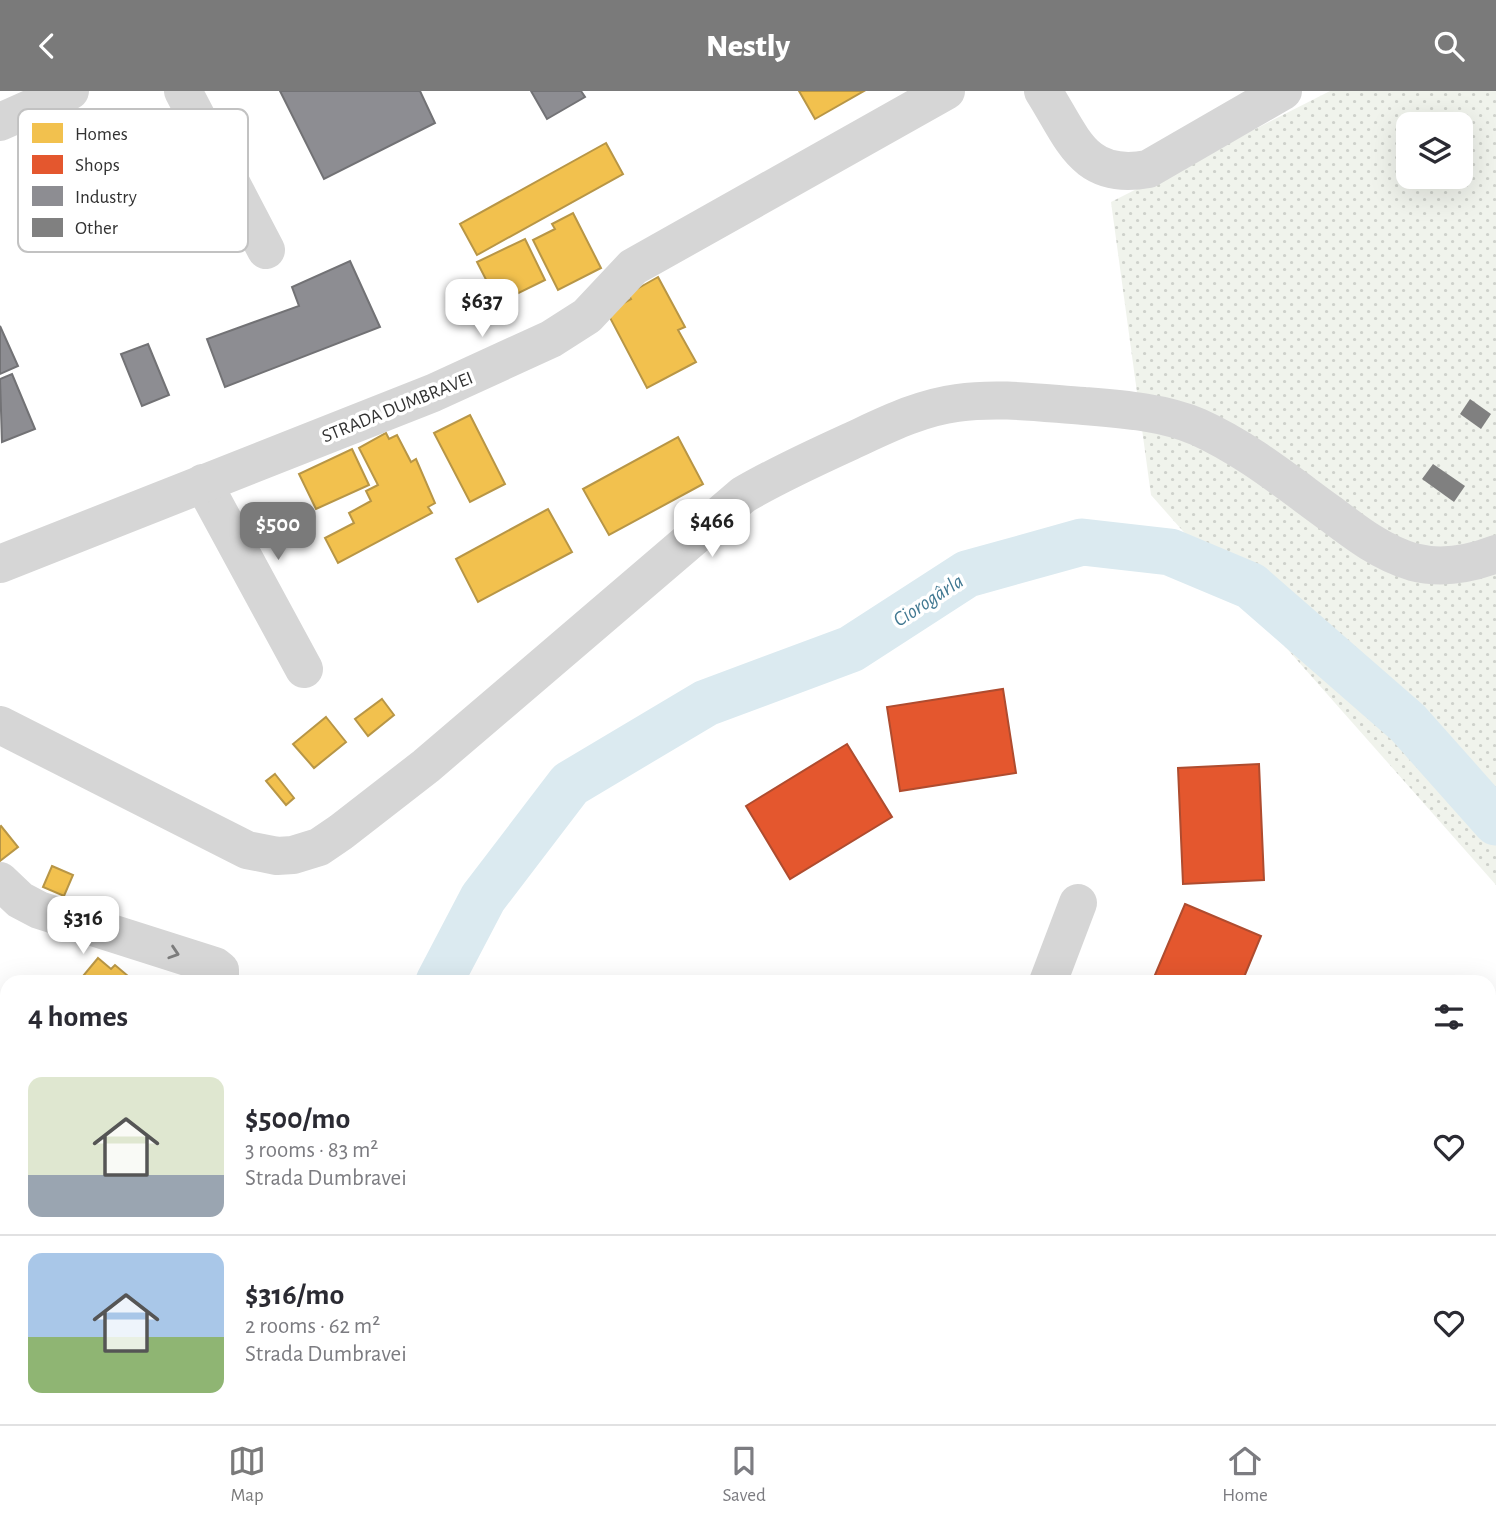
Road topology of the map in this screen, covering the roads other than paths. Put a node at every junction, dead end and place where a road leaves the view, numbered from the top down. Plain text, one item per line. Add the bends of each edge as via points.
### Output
1 (70, 91) edge
2 (183, 91) edge
3 (946, 91) edge
4 (1043, 91) edge
5 (1283, 91) edge
6 (29, 109) edge
7 (192, 109) edge
8 (18, 114) edge
9 (0, 122) edge
10 (248, 216) edge
11 (266, 250) dead end
12 (202, 483) junction
13 (1496, 554) edge
14 (0, 563) edge
15 (304, 669) dead end
16 (0, 725) edge
17 (0, 881) edge
18 (1078, 902) dead end
19 (220, 975) edge
20 (1051, 975) edge

1 - 6 street
2 - 7 street
3 - 12 street, STRADA DUMBRAVEI via 633,267 587,316 551,339 433,393
4 - 5 street via 1080,150 1095,164 1123,174 1148,169
8 - 9 street
10 - 11 street
12 - 14 street, STRADA DUMBRAVEI
12 - 15 street
13 - 16 street via 1439,565 1393,554 1251,456 1172,418 1060,404 954,403 890,424 743,495 426,766 341,832 305,852 277,856 247,850
17 -> 19 street via 39,910 215,966
18 - 20 street

